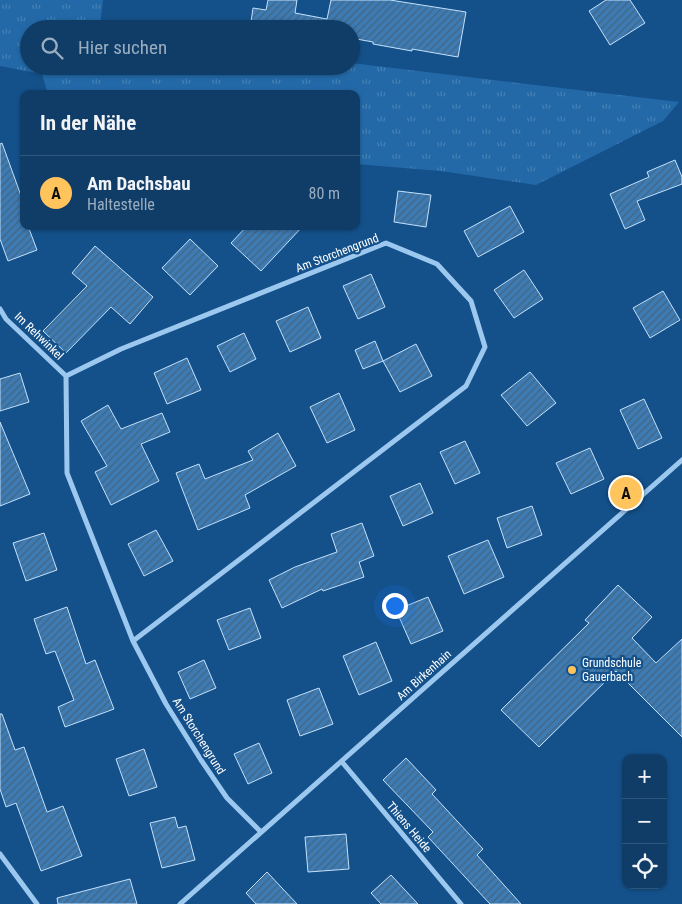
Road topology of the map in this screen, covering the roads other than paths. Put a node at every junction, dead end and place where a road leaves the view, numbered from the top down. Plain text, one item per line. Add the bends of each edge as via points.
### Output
1 (0, 309) edge
2 (66, 376) junction
3 (682, 460) edge
4 (133, 641) junction
5 (342, 762) junction
6 (261, 832) junction
7 (0, 854) edge
8 (37, 904) edge
9 (180, 904) edge
10 (461, 904) edge

1 - 2 street, Im Rehwinkel via 6,319
2 - 4 street, Am Storchengrund via 67,473
2 - 4 street, Am Storchengrund via 121,349 386,244 438,264 471,301 486,347 466,386
3 - 5 street, Am Birkenhain
4 - 6 street, Am Storchengrund via 166,704 201,760 227,798
5 - 6 street, Am Birkenhain
5 - 10 street, Thiens Heide
6 - 9 street, Am Birkenhain
7 - 8 street

